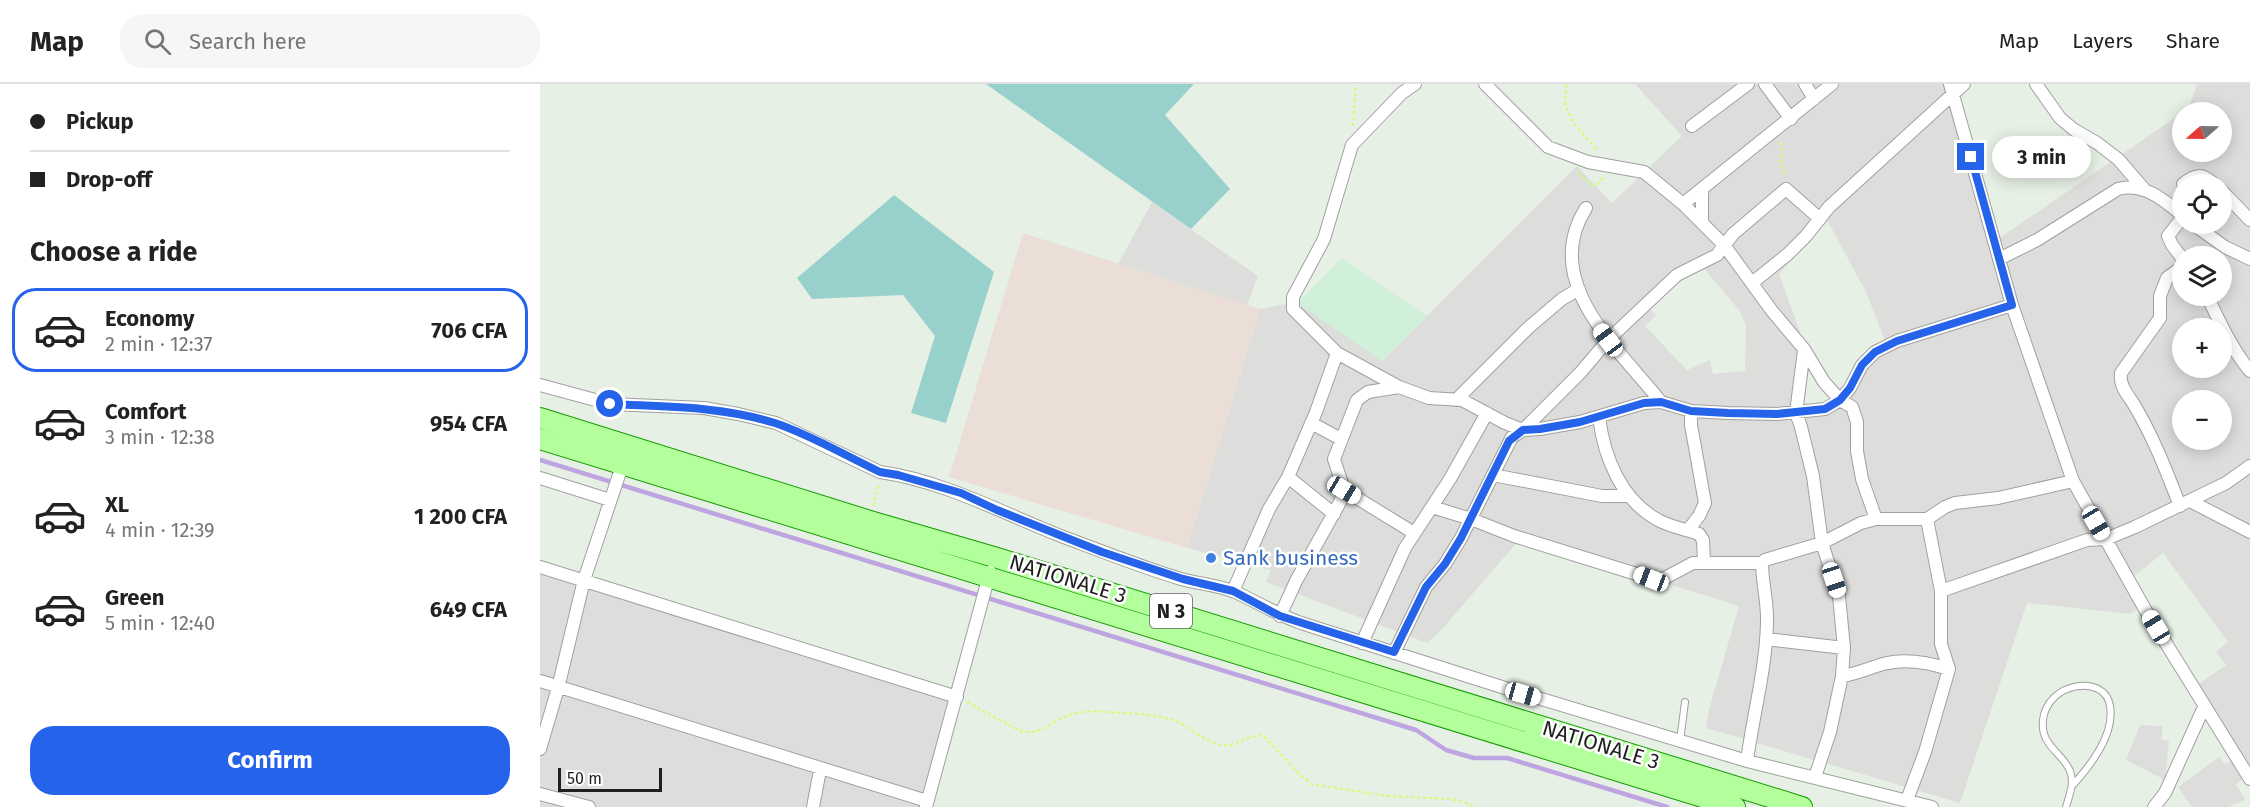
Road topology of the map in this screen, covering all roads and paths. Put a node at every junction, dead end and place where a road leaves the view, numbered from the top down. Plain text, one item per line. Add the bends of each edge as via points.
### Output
1 (1356, 84) edge
2 (1415, 84) edge
3 (1485, 84) edge
4 (1566, 84) edge
5 (1749, 84) edge
6 (1765, 84) edge
7 (1805, 84) edge
8 (1832, 84) edge
9 (1964, 84) edge
10 (2036, 84) edge
11 (1952, 89) edge
12 (1814, 99) junction
13 (1791, 118) junction
14 (1692, 126) dead end
15 (1352, 145) junction
16 (1610, 166) junction
17 (1786, 189) junction
18 (1702, 190) junction
19 (2145, 190) junction
20 (2172, 195) edge
21 (2165, 201) junction
22 (2232, 201) edge
23 (1683, 204) junction
24 (2172, 207) edge
25 (1586, 208) dead end
26 (1820, 219) junction
27 (2250, 220) edge
28 (1701, 221) junction
29 (2172, 230) edge
30 (2206, 234) edge
31 (1724, 245) junction
32 (2173, 246) edge
33 (1999, 259) junction
34 (2250, 259) edge
35 (2172, 274) edge
36 (1752, 283) junction
37 (1579, 289) junction
38 (2012, 305) junction
39 (2211, 306) edge
40 (1608, 340) junction
41 (1804, 349) junction
42 (1337, 353) junction
43 (2250, 371) edge
44 (540, 384) edge
45 (1399, 387) junction
46 (1456, 400) junction
47 (1840, 400) junction
48 (1661, 402) junction
49 (1691, 411) junction
50 (1487, 413) junction
51 (1796, 413) junction
52 (1599, 417) junction
53 (540, 418) edge
54 (1311, 423) junction
55 (1523, 430) junction
56 (540, 439) edge
57 (1341, 439) junction
58 (629, 446) junction
59 (623, 465) junction
60 (2250, 466) edge
61 (1493, 475) junction
62 (1288, 477) junction
63 (540, 478) edge
64 (2073, 481) junction
65 (1344, 490) junction
66 (1629, 496) junction
67 (610, 500) junction
68 (2185, 503) junction
69 (1431, 507) junction
70 (1334, 514) junction
71 (1471, 519) junction
72 (1876, 519) junction
73 (1927, 519) junction
74 (1688, 530) junction
75 (2250, 532) edge
76 (1414, 533) junction
77 (2106, 539) junction
78 (1822, 543) junction
79 (994, 556) junction
80 (1704, 562) junction
81 (1762, 562) junction
82 (540, 567) edge
83 (989, 576) junction
84 (584, 580) junction
85 (1233, 591) junction
86 (1941, 591) junction
87 (1280, 616) junction
88 (1766, 639) junction
89 (1362, 643) junction
90 (1845, 648) junction
91 (1394, 652) junction
92 (1949, 669) junction
93 (1842, 676) junction
94 (540, 681) edge
95 (558, 688) junction
96 (957, 697) junction
97 (1684, 702) dead end
98 (2204, 707) junction
99 (1680, 741) junction
100 (540, 748) edge
101 (2250, 758) edge
102 (1747, 761) junction
103 (820, 770) junction
104 (2247, 774) edge
105 (1815, 777) junction
106 (2072, 786) junction
107 (540, 794) edge
108 (1907, 800) junction
109 (927, 804) edge
110 (589, 807) edge
111 (813, 807) edge
112 (1474, 807) edge
113 (1735, 807) edge
114 (1802, 807) edge
115 (1932, 807) edge
116 (2066, 807) edge
117 (2154, 807) edge

1 - 15 path
2 - 15 street
3 - 16 street via 1548,147
4 - 16 path via 1565,104 1573,122
5 - 14 street
6 - 13 street
7 - 12 street
8 - 12 street
9 - 11 street
10 - 19 street via 2060,118 2118,159
11 - 26 street
11 - 33 street
12 - 13 street
13 - 17 path via 1781,143
13 - 18 street
15 - 42 street via 1324,239 1292,305
16 - 23 street via 1644,172
17 - 26 street
17 - 31 street
18 - 23 street
18 - 28 street
19 - 21 street
19 - 33 street via 2129,186 2118,189
20 - 21 street
21 - 24 street
22 - 27 street
23 - 28 street
25 - 37 street via 1576,226 1571,256
26 - 36 street via 1788,254
28 - 31 street
29 - 32 street via 2168,236
30 - 34 street
31 - 36 street
31 - 40 street via 1709,261 1677,275
33 - 38 street
35 - 68 street via 2160,296 2160,318 2120,378
36 - 41 street
37 - 40 street via 1590,315
37 - 46 street via 1528,328
38 - 47 street via 1897,341 1875,352
38 - 64 street
39 - 43 street
40 - 48 street
40 - 55 street
41 - 47 street
41 - 51 street
42 - 45 street
42 - 54 street
44 - 85 street via 610,404 704,408 776,423 880,472 961,493 1102,552
45 - 46 street via 1429,398
45 - 57 street via 1363,394
46 - 50 street
47 - 51 street via 1825,409
47 - 72 street via 1852,407 1855,415 1862,479
48 - 49 street
48 - 52 street via 1644,403
49 - 51 street
49 - 74 street via 1705,503
50 - 55 street
50 - 69 street
51 - 78 street via 1813,476
52 - 55 street
52 - 66 street via 1605,450 1616,478
53 - 58 main road, NATIONALE 3 / N 3
54 - 57 street
54 - 62 street
55 - 61 street via 1509,441
56 - 59 main road, NATIONALE 3 / N 3
57 - 65 street via 1334,459
58 - 59 street
58 - 79 main road, NATIONALE 3 / N 3
59 - 67 street
59 - 83 main road, NATIONALE 3 / N 3
60 - 68 street
61 - 66 street via 1602,496
61 - 71 street
62 - 70 street
62 - 85 street via 1269,509
63 - 67 street
64 - 73 street via 1955,503
64 - 77 street
65 - 70 street
65 - 76 street
66 - 74 street via 1659,520
67 - 84 street
68 - 75 street
68 - 77 street
69 - 71 street
69 - 76 street
70 - 87 street
71 - 80 street via 1659,581 1687,565
71 - 91 street via 1445,564 1426,587
72 - 73 street
72 - 78 street
73 - 86 street
74 - 80 street via 1702,537
76 - 89 street
77 - 86 street via 2087,540
77 - 98 street
78 - 81 street
78 - 90 street via 1839,596
79 - 83 street
79 - 114 main road, NATIONALE 3 / N 3
80 - 81 street
81 - 88 street
82 - 84 street
83 - 96 street
83 - 113 main road, NATIONALE 3 / N 3
84 - 95 street
84 - 96 street
85 - 87 street
86 - 92 street via 1941,644
87 - 89 street
88 - 90 street
88 - 102 street
89 - 91 street
90 - 93 street
91 - 99 street
92 - 93 street via 1929,663 1901,662
92 - 108 street
93 - 105 street
94 - 95 street
95 - 100 street
95 - 103 street
96 - 109 street
96 - 112 path via 1030,733 1076,713 1107,712 1174,720 1219,744 1232,746 1254,734 1264,736 1311,784 1388,796 1451,799
97 - 99 lane
98 - 104 street
98 - 117 street via 2166,793
99 - 102 street
101 - 104 street
102 - 105 street
103 - 109 street
103 - 111 street
105 - 108 street
106 - 106 lane via 2102,747 2109,721 2107,697 2099,689 2086,686 2059,692 2046,704 2042,722 2044,737 2070,771
106 - 116 lane
107 - 110 street
108 - 115 street

